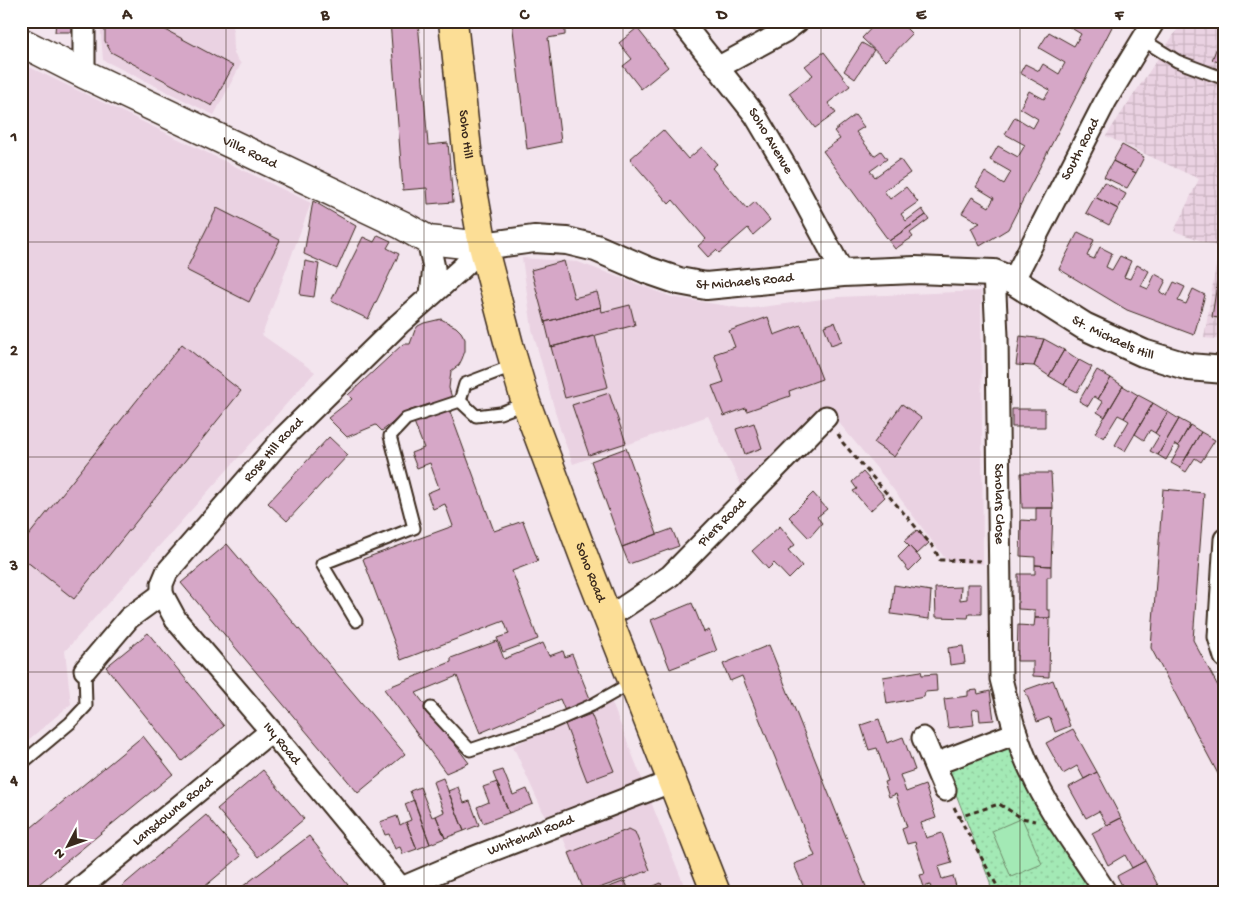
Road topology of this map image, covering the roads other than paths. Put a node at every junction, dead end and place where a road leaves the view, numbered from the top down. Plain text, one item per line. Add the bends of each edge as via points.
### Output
1 (84, 21) edge
2 (453, 21) edge
3 (681, 21) edge
4 (798, 21) edge
5 (1154, 21) edge
6 (1143, 40) junction
7 (21, 42) edge
8 (719, 67) junction
9 (84, 74) junction
10 (1225, 78) edge
11 (428, 240) junction
12 (483, 246) junction
13 (844, 273) junction
14 (1003, 277) junction
15 (431, 294) junction
16 (515, 365) junction
17 (1225, 370) edge
18 (460, 401) junction
19 (526, 403) junction
20 (826, 417) road end
21 (1225, 538) edge
22 (162, 594) junction
23 (607, 615) junction
24 (356, 621) dead end
25 (1225, 657) edge
26 (85, 670) joint
27 (634, 682) junction
28 (432, 708) dead end
29 (271, 731) junction
30 (1016, 733) junction
31 (922, 738) dead end
32 (21, 764) edge
33 (935, 764) junction
34 (673, 781) junction
35 (945, 790) road end
36 (399, 891) edge
37 (74, 893) edge
38 (716, 893) edge
39 (1106, 893) edge

1 - 9 street
2 - 12 highway, Soho Hill via 469,168
3 - 8 street, Soho Avenue
4 - 8 street via 785,32
5 - 6 street, South Road
6 - 10 lane via 1177,61
6 - 14 street, South Road
7 - 9 main road, Villa Road
8 - 13 street, Soho Avenue via 755,115
9 - 11 main road, Villa Road
11 - 12 main road, Villa Road
11 - 15 street via 434,268
12 - 13 street, St Michaels Road via 534,239 567,241 596,248 679,281 706,286
12 - 15 street, Rose Hill Road
12 - 16 highway, Soho Road
13 - 14 street, St Michaels Road via 915,270
14 - 17 street, St. Michaels Hill via 1084,326 1143,353 1189,367
14 - 30 street, Scholars Close via 997,336 1001,680
15 - 22 street, Rose Hill Road via 284,436 167,572
16 - 18 lane via 465,384
16 - 19 highway, Soho Road
18 - 19 lane via 476,416 500,413
18 - 24 lane via 406,419 390,436 414,528 322,564
19 - 23 highway, Soho Road
20 - 23 street, Piers Road via 670,576
21 - 25 street via 1219,637
22 - 26 street via 129,618
22 - 29 street, Ivy Road via 176,620
23 - 27 highway, Soho Road
26 - 32 lane via 86,706
27 - 28 lane via 551,723 470,750
27 - 34 highway, Soho Road
29 - 36 street, Ivy Road
29 - 37 street, Lansdowne Road
30 - 33 street
30 - 39 street, Scholars Close via 1031,772 1054,813
31 - 33 street
33 - 35 street
34 - 36 street, Whitehall Road
34 - 38 highway, Soho Road

